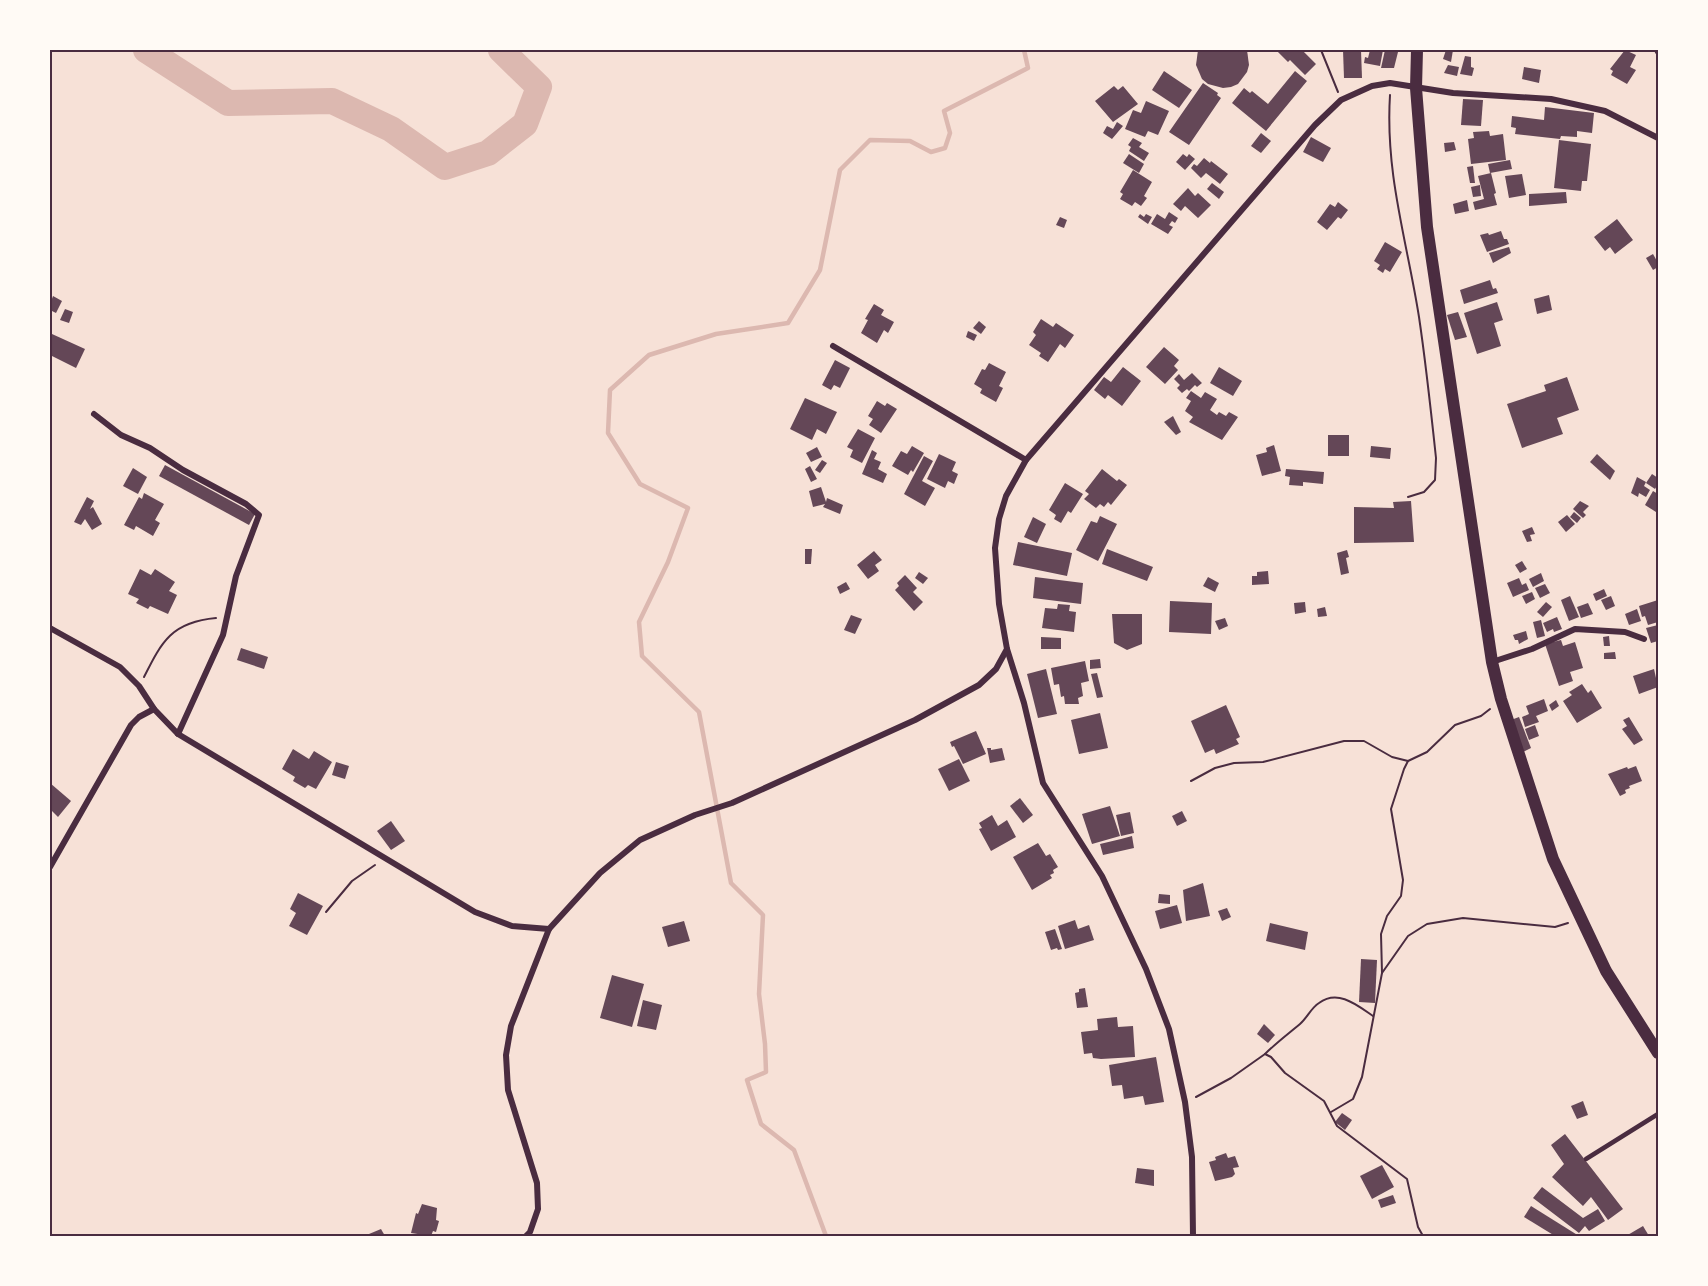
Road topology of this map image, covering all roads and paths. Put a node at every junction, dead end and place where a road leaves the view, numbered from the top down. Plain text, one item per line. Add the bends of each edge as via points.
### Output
1 (1322, 50) edge
2 (1417, 50) edge
3 (1390, 83) junction
4 (1416, 88) junction
5 (1341, 100) junction
6 (1659, 138) edge
7 (833, 346) dead end
8 (94, 414) dead end
9 (1026, 460) junction
10 (1408, 497) dead end
11 (227, 617) junction
12 (50, 628) edge
13 (1644, 639) dead end
14 (1007, 649) junction
15 (1492, 662) junction
16 (139, 686) junction
17 (1501, 699) junction
18 (154, 710) junction
19 (178, 734) junction
20 (1408, 761) junction
21 (1191, 781) dead end
22 (392, 861) junction
23 (50, 867) edge
24 (326, 912) dead end
25 (1582, 920) junction
26 (549, 929) junction
27 (1382, 973) junction
28 (1374, 1017) junction
29 (1659, 1053) edge
30 (1265, 1054) junction
31 (1185, 1102) junction
32 (1331, 1112) junction
33 (1659, 1114) edge
34 (1586, 1159) dead end
35 (526, 1236) edge
36 (1193, 1236) edge
37 (1423, 1236) edge

1 - 5 path
2 - 4 main road
3 - 4 street
3 - 5 street via 1372,86
3 - 10 path via 1388,121 1394,192 1419,317 1436,459 1435,480 1424,492
4 - 6 street via 1551,99 1605,111
4 - 15 main road via 1427,227
5 - 9 street via 1315,125
7 - 9 street
8 - 11 street via 120,435 150,448 260,515 236,576
9 - 14 street via 1006,496 995,548
11 - 16 path via 198,620 180,627 159,647
11 - 19 street via 224,635
12 - 16 street via 120,667
13 - 15 street via 1625,632 1575,628 1532,649
14 - 26 street via 996,669 979,686 915,720 640,840 600,873
14 - 31 street via 1043,783 1102,876 1146,969 1169,1029
15 - 17 main road
16 - 18 street
17 - 20 path via 1481,716 1455,725 1427,753
17 - 25 main road via 1553,859
18 - 19 street
18 - 23 street via 131,725
19 - 22 street
20 - 21 path via 1364,741 1344,741 1263,762 1234,763
20 - 27 path via 1391,809 1403,880 1401,896 1387,916 1381,934
22 - 24 path via 370,866
22 - 26 street via 475,912 512,926
25 - 27 path via 1555,927 1463,918 1427,924 1408,936
25 - 29 main road via 1606,970
26 - 35 street via 511,1026 506,1056 508,1090 537,1183 538,1209
27 - 28 path
28 - 30 path via 1353,1002 1330,998 1319,1003
28 - 32 path via 1362,1077 1353,1099
30 - 31 path via 1231,1078
30 - 32 path via 1324,1101
31 - 36 street via 1192,1157
32 - 37 path via 1337,1126 1407,1179
33 - 34 lane

